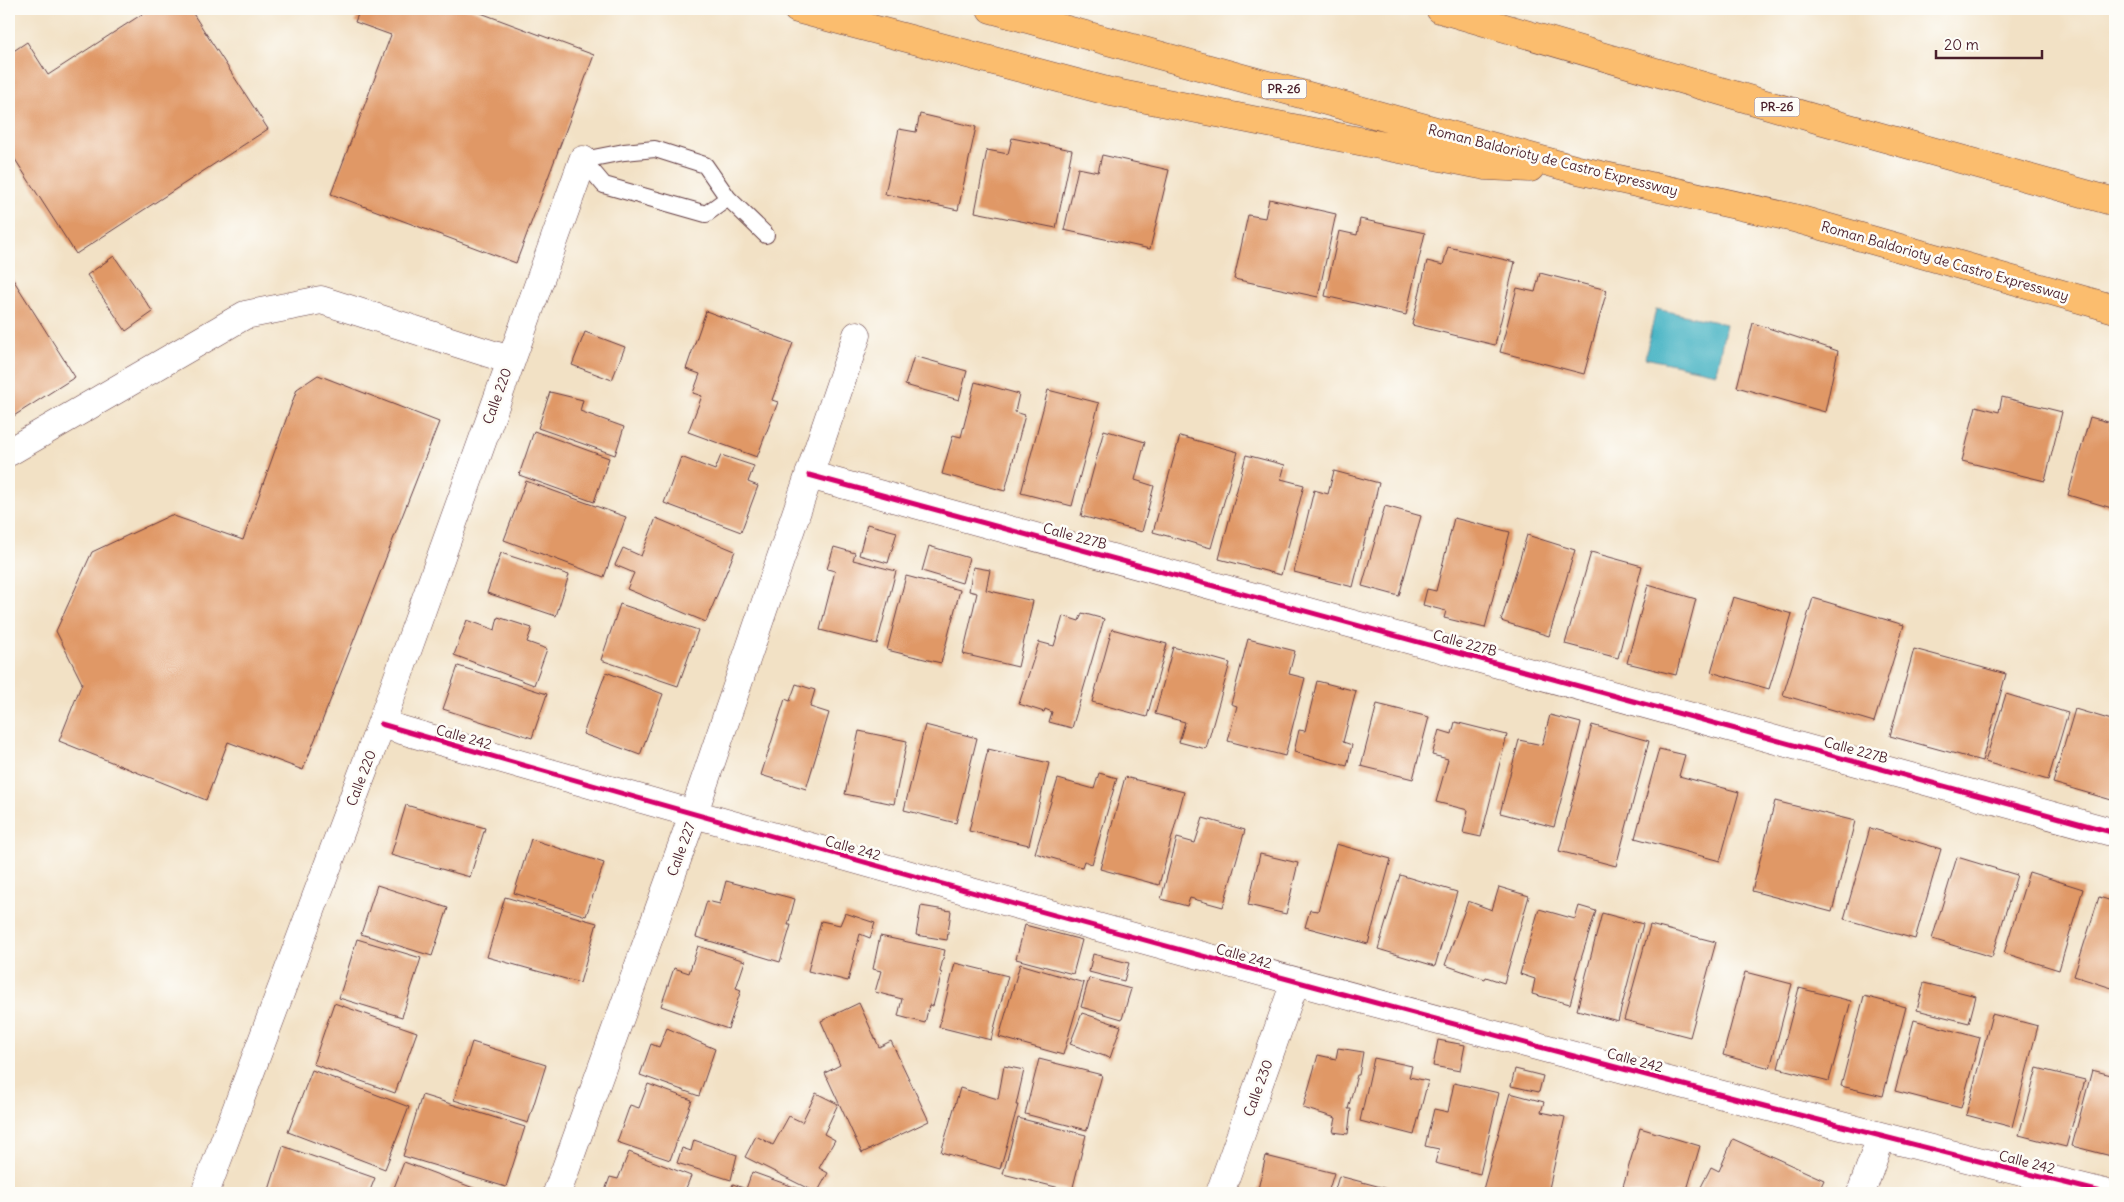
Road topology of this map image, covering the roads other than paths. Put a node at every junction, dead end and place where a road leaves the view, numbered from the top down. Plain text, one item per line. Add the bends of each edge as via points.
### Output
1 (797, 9) edge
2 (991, 9) edge
3 (1440, 9) edge
4 (583, 160) junction
5 (1578, 170) junction
6 (728, 198) junction
7 (2115, 202) edge
8 (766, 235) dead end
9 (2115, 308) edge
10 (857, 335) dead end
11 (510, 360) junction
12 (9, 452) edge
13 (809, 475) junction
14 (381, 724) junction
15 (693, 815) junction
16 (2115, 833) edge
17 (1295, 982) junction
18 (1881, 1137) junction
19 (204, 1193) edge
20 (557, 1193) edge
21 (1220, 1193) edge
22 (1861, 1193) edge
23 (2105, 1193) edge

1 - 5 highway via 1120,94 1486,166
2 - 5 highway, Roman Baldorioty de Castro Expressway / PR-26
3 - 7 highway, PR-26
4 - 6 lane via 655,149 705,165
4 - 6 lane via 604,185 706,214
4 - 11 street, Calle 220
5 - 9 highway, Roman Baldorioty de Castro Expressway / PR-26 via 1794,218
6 - 8 lane
10 - 13 street, Calle 227
11 - 12 street via 321,300 244,314
11 - 14 street, Calle 220
13 - 15 street, Calle 227
13 - 16 street, Calle 227B
14 - 15 street, Calle 242
14 - 19 street, Calle 220
15 - 17 street, Calle 242
15 - 20 street, Calle 227
17 - 18 street, Calle 242
17 - 21 street, Calle 230
18 - 22 street
18 - 23 street, Calle 242

